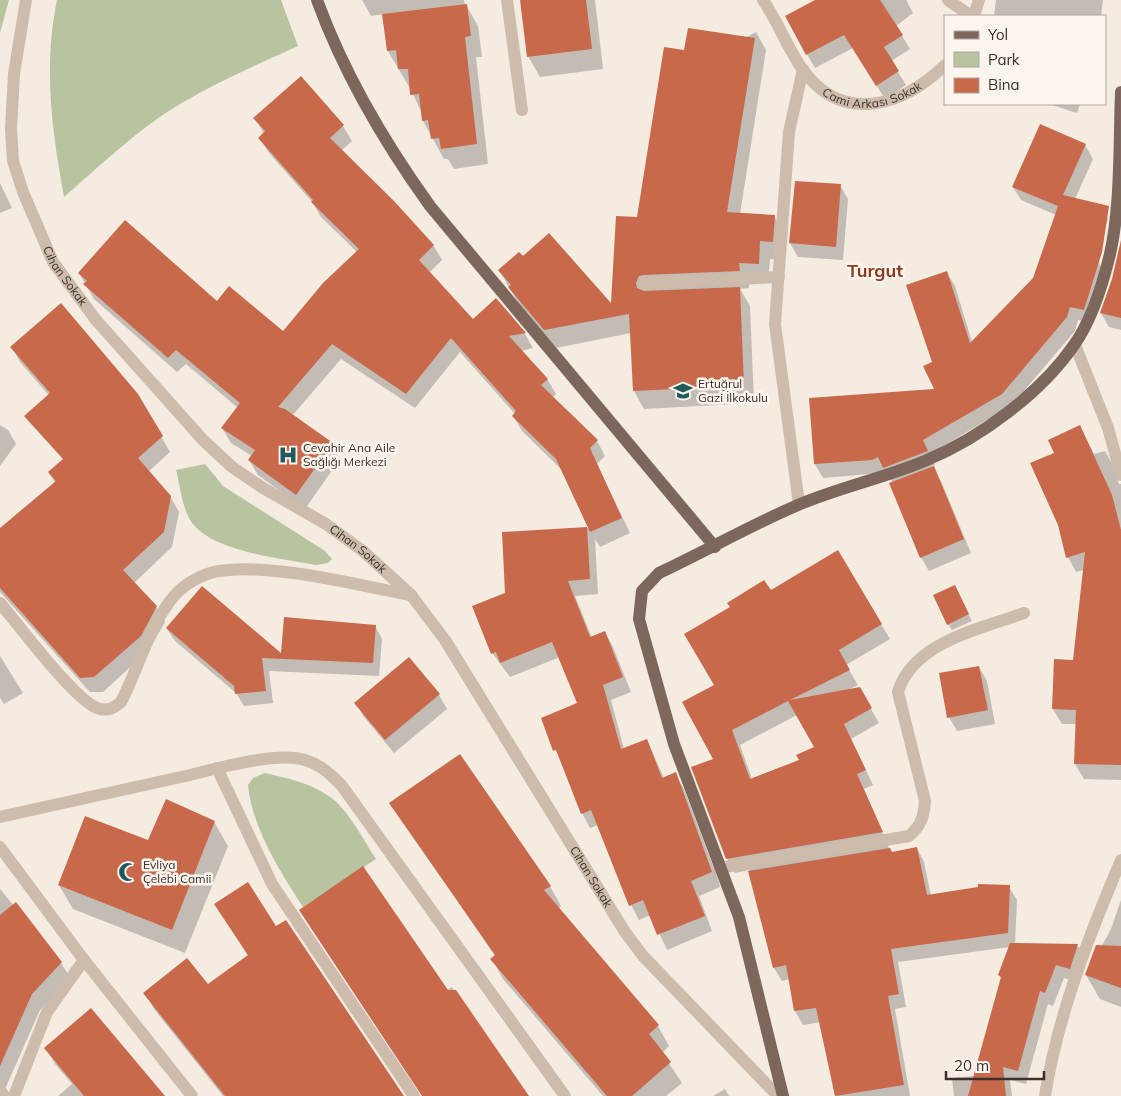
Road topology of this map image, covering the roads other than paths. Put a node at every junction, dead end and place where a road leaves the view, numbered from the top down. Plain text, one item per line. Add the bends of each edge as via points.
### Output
1 (26, 0) edge
2 (317, 0) edge
3 (507, 0) edge
4 (763, 0) edge
5 (948, 0) edge
6 (979, 0) edge
7 (971, 15) edge
8 (973, 15) edge
9 (944, 66) edge
10 (803, 70) junction
11 (1121, 92) edge
12 (522, 110) dead end
13 (779, 277) junction
14 (644, 283) dead end
15 (1075, 345) junction
16 (1121, 474) edge
17 (799, 504) junction
18 (714, 547) junction
19 (412, 595) junction
20 (0, 603) edge
21 (1024, 613) dead end
22 (217, 768) junction
23 (0, 817) edge
24 (0, 848) edge
25 (1121, 860) edge
26 (719, 868) junction
27 (84, 960) junction
28 (0, 1090) edge
29 (4, 1096) edge
30 (14, 1096) edge
31 (192, 1096) edge
32 (414, 1096) edge
33 (565, 1096) edge
34 (778, 1096) edge
35 (783, 1096) edge
36 (1045, 1096) edge

1 - 19 street, Cihan Sokak via 14,74 11,129 14,161 23,192 53,262 96,320 232,467 326,524 363,551
2 - 18 main road via 372,119 430,206
3 - 12 street
4 - 10 street, Cami Arkası Sokak
5 - 7 street
6 - 8 street
9 - 10 street, Cami Arkası Sokak via 898,97 858,106 837,100 818,87
10 - 13 street via 789,132
11 - 15 main road via 1115,219 1110,254 1087,323
13 - 14 street
13 - 17 street via 775,324
15 - 16 street via 1108,428
15 - 17 main road via 1021,402 979,432 928,460
17 - 18 main road
18 - 26 main road via 659,573 642,592 639,619 674,744
19 - 20 street via 278,572 217,571 192,581 174,596 155,624 121,702 112,709 100,709 88,703 70,686
19 - 34 street, Cihan Sokak via 445,640 625,932 643,956
21 - 26 street via 947,641 902,679 898,692 926,801 918,828 909,836
22 - 23 street
22 - 32 street via 272,884
22 - 33 street via 296,758 327,770 342,786
24 - 27 street
25 - 36 street via 1084,949 1051,1060
26 - 35 main road via 739,916
27 - 30 street via 47,1012
27 - 31 street
28 - 29 street

